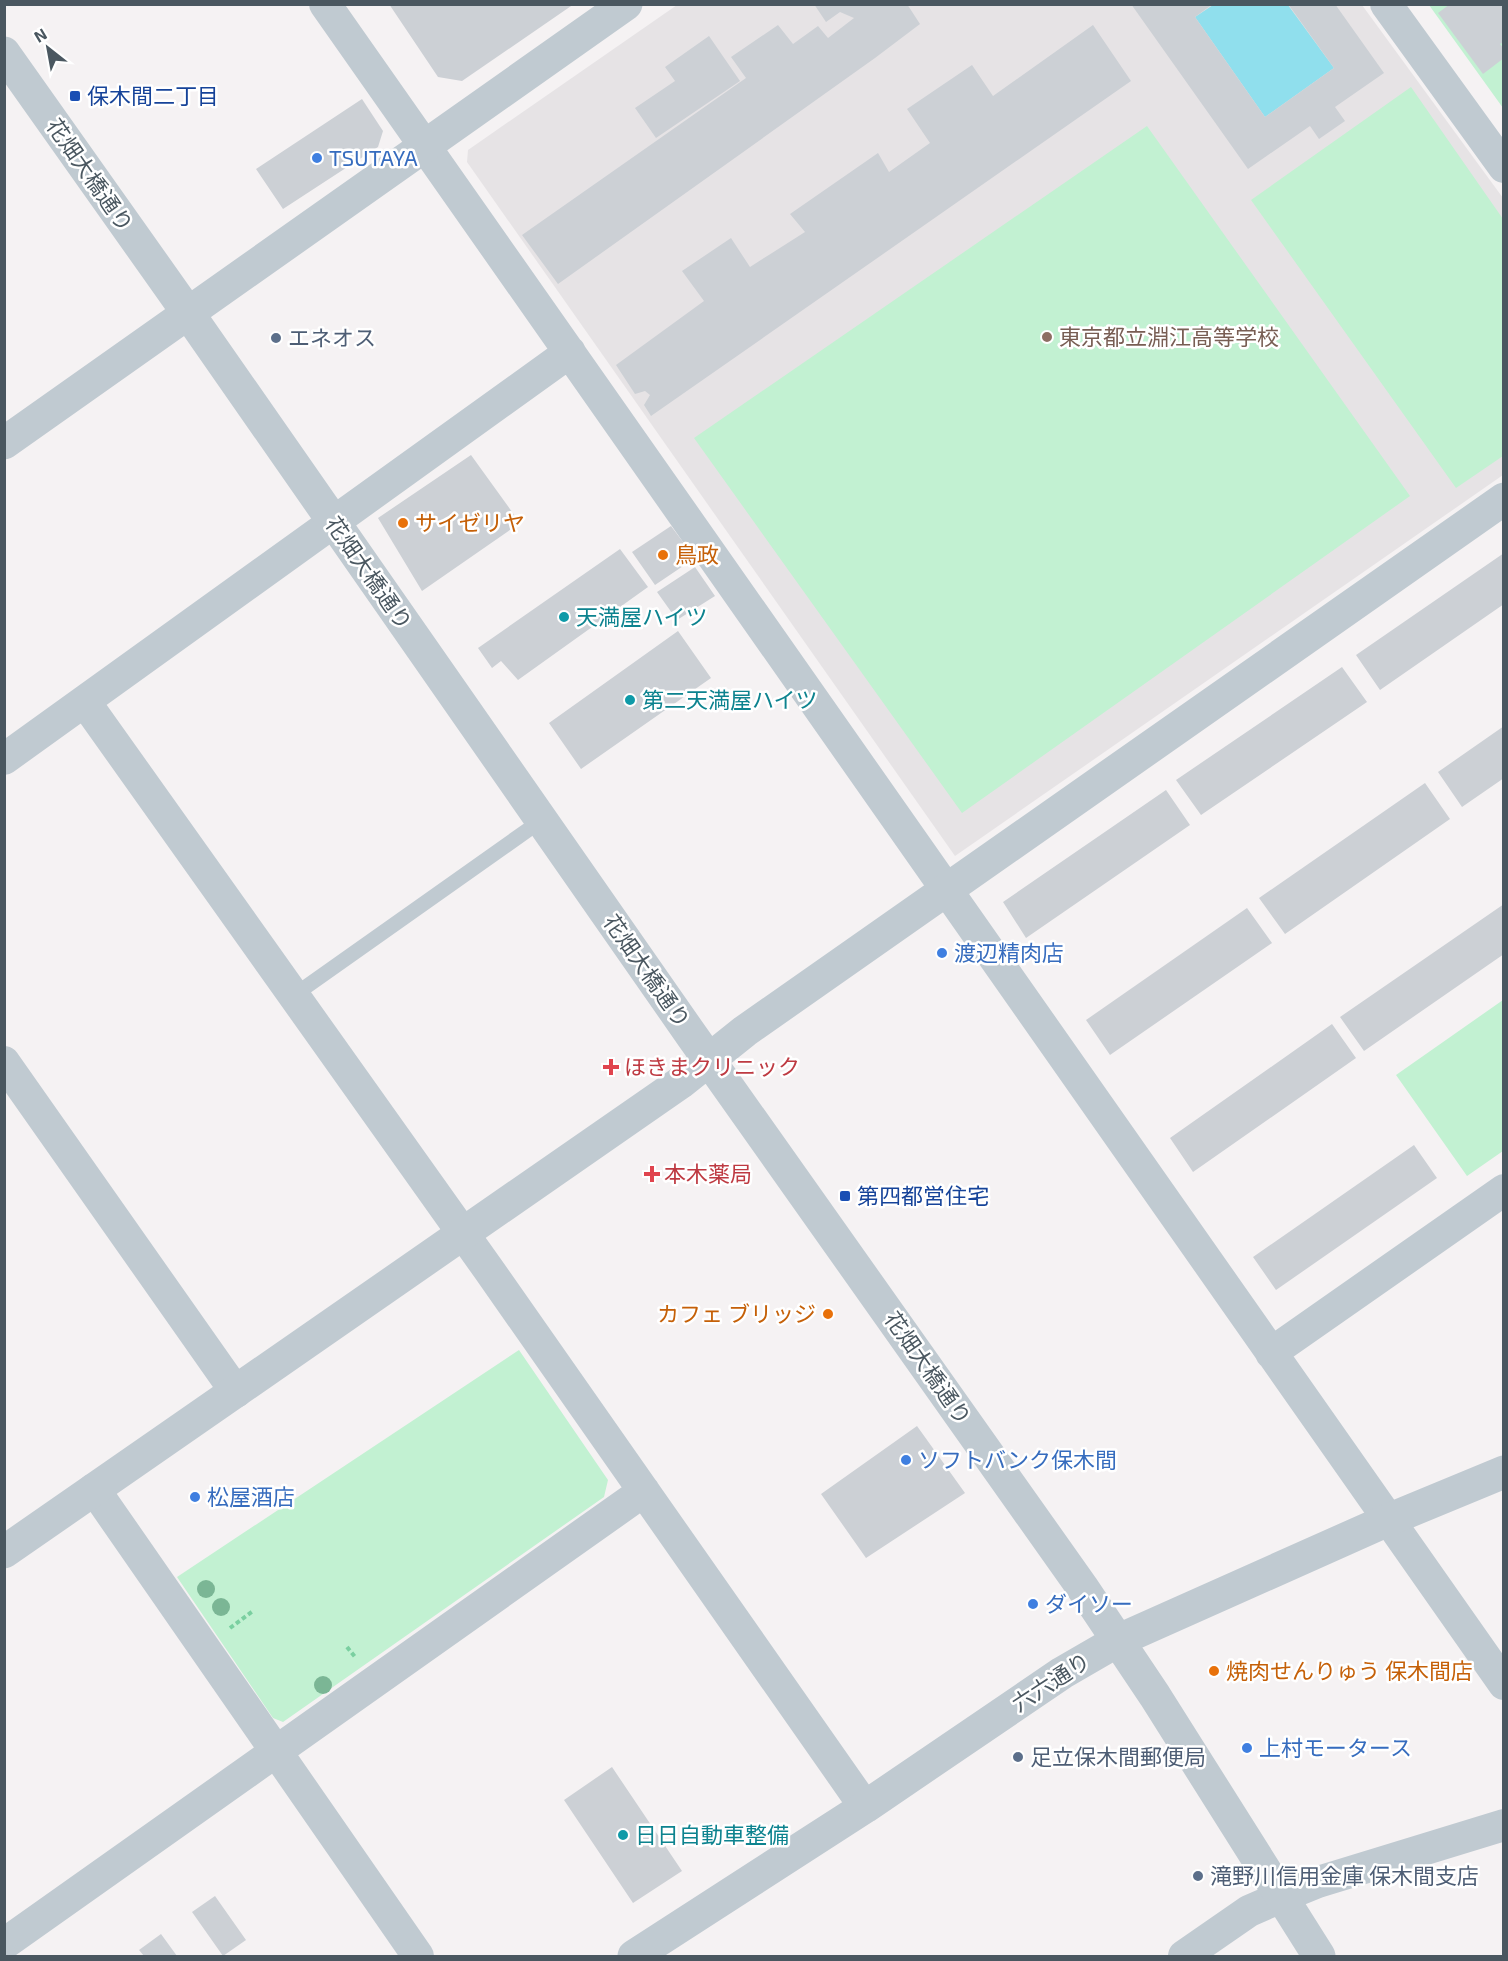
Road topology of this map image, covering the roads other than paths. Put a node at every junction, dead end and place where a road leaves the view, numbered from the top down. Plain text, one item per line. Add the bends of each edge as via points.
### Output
1 (325, 4) edge
2 (626, 4) edge
3 (1386, 4) edge
4 (4, 53) edge
5 (425, 146) junction
6 (1503, 167) edge
7 (188, 313) junction
8 (570, 352) junction
9 (4, 443) edge
10 (1503, 499) edge
11 (334, 522) junction
12 (85, 702) junction
13 (4, 759) edge
14 (542, 820) junction
15 (945, 889) junction
16 (293, 996) junction
17 (709, 1060) junction
18 (4, 1062) edge
19 (1503, 1190) edge
20 (462, 1233) junction
21 (1271, 1353) junction
22 (236, 1392) junction
23 (1503, 1472) edge
24 (94, 1488) junction
25 (644, 1491) junction
26 (1388, 1520) junction
27 (4, 1552) edge
28 (1119, 1640) junction
29 (1503, 1684) edge
30 (276, 1751) junction
31 (865, 1807) junction
32 (1503, 1825) edge
33 (1281, 1897) junction
34 (4, 1944) edge
35 (418, 1956) edge
36 (634, 1956) edge
37 (1184, 1956) edge
38 (1319, 1956) edge

1 - 5 street
2 - 5 street
3 - 6 street
4 - 7 street, 花畑大橋通り
5 - 7 street
5 - 8 street
7 - 9 street
7 - 11 street, 花畑大橋通り
8 - 11 street
8 - 15 street
10 - 15 street
11 - 12 street
11 - 14 street, 花畑大橋通り
12 - 13 street
12 - 16 street
14 - 16 lane
14 - 17 street, 花畑大橋通り
15 - 17 street
15 - 21 street
16 - 20 street
17 - 20 street
17 - 28 street, 花畑大橋通り
18 - 22 street
19 - 21 street
20 - 22 street
20 - 25 street
21 - 26 street
22 - 24 street
23 - 26 street, 六六通り
24 - 27 street
24 - 30 street
25 - 30 street
25 - 31 street
26 - 28 street, 六六通り
26 - 29 street
28 - 31 street, 六六通り via 1062,1673
28 - 33 street, 花畑大橋通り
30 - 34 street
30 - 35 street
31 - 36 street, 六六通り
32 - 33 street
33 - 37 street via 1249,1911
33 - 38 street, 花畑大橋通り

